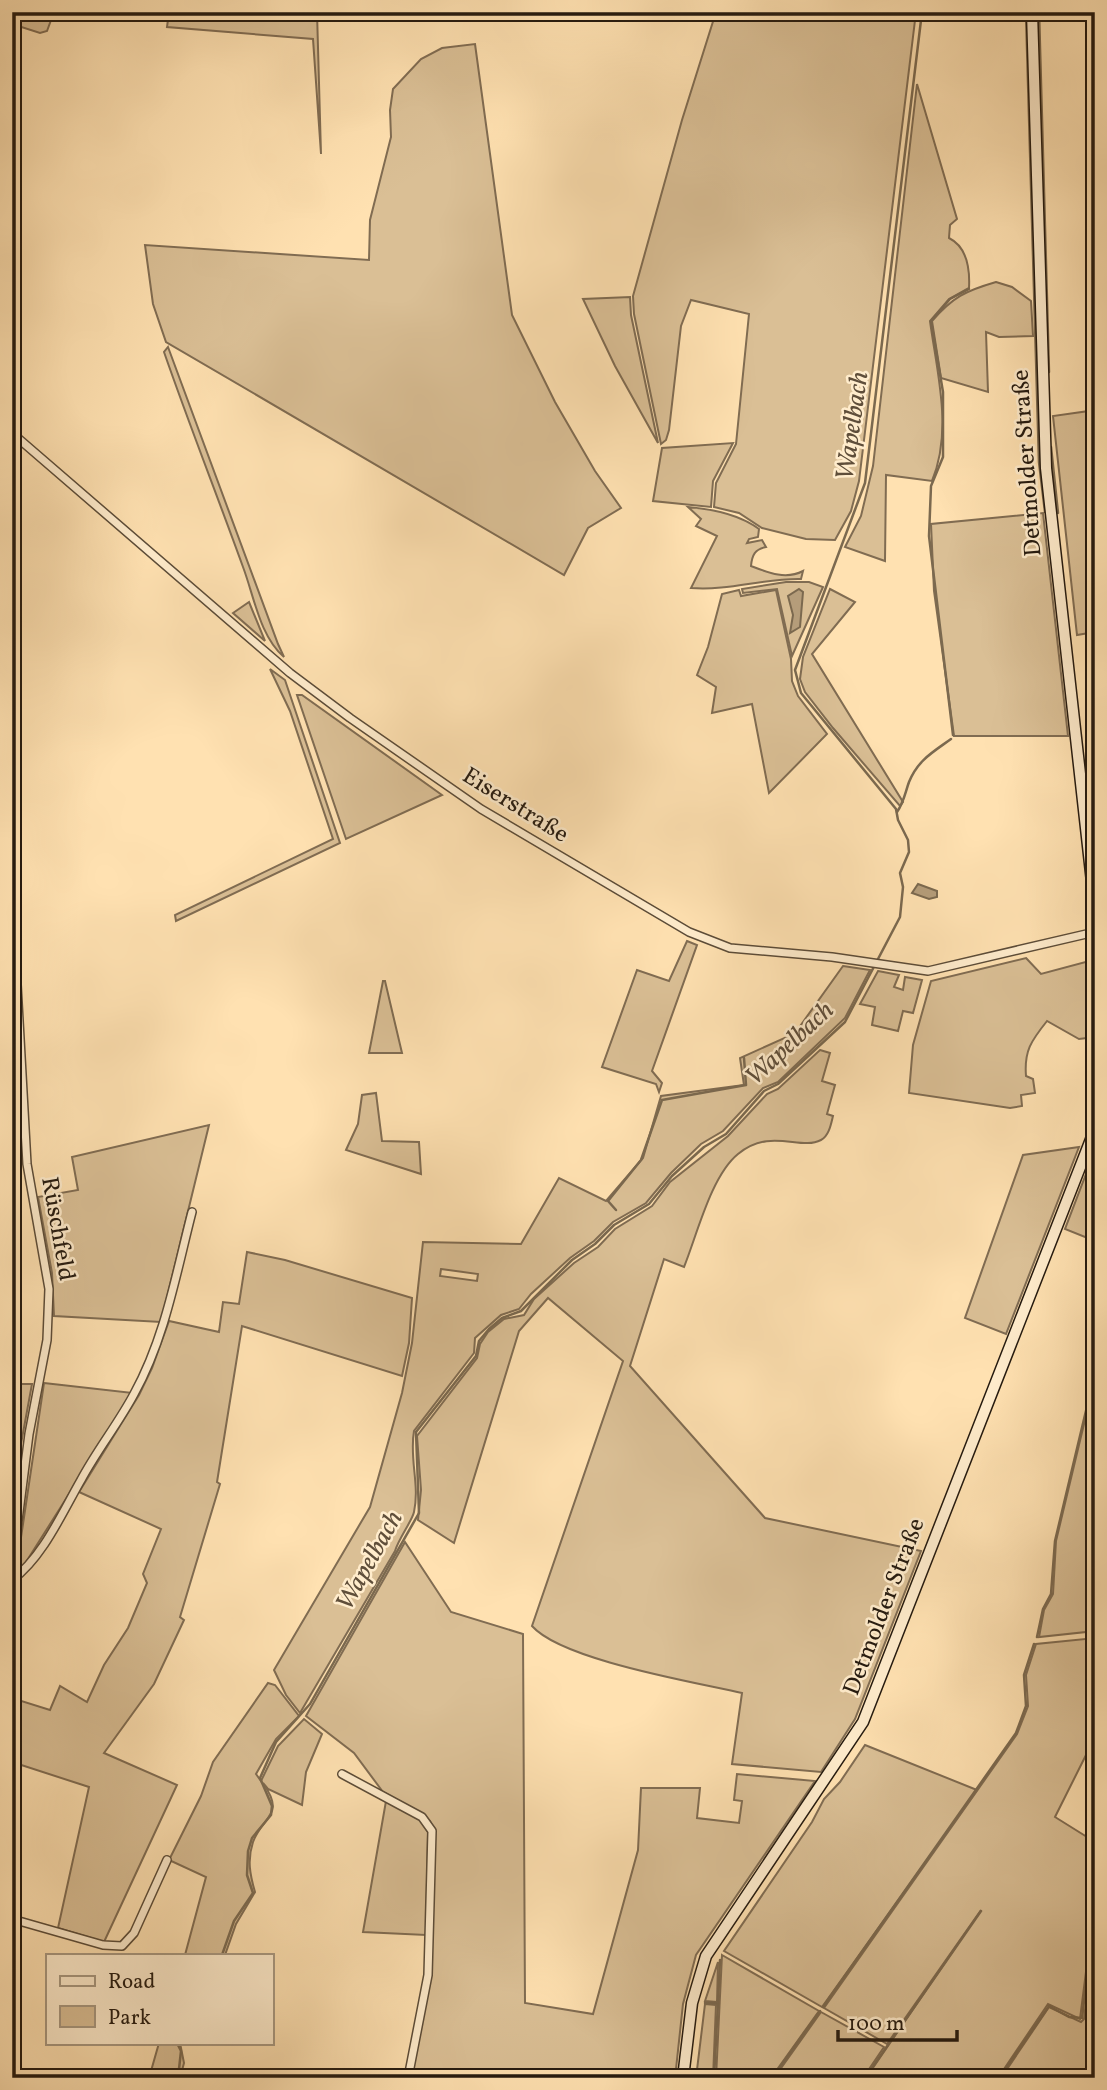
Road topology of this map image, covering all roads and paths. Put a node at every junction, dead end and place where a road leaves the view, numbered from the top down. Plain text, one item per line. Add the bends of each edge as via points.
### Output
1 (1032, 12) edge
2 (12, 433) edge
3 (12, 895) edge
4 (1095, 909) edge
5 (1095, 932) edge
6 (1095, 1129) edge
7 (192, 1212) dead end
8 (12, 1567) edge
9 (12, 1580) edge
10 (342, 1774) dead end
11 (167, 1860) dead end
12 (12, 1919) edge
13 (408, 2078) edge
14 (683, 2078) edge

1 - 4 main road, Detmolder Straße via 1045,456
2 - 5 street, Eiserstraße via 290,673 481,809 668,922 719,945 928,971
3 - 8 street, Rüschfeld via 27,1164 49,1289 47,1340
6 - 14 main road, Detmolder Straße via 863,1722 706,1956 692,2003
7 - 9 street via 164,1322 135,1394 57,1521 23,1572
10 - 13 street via 422,1817 432,1831 428,1975
11 - 12 street via 134,1933 122,1946 103,1945

